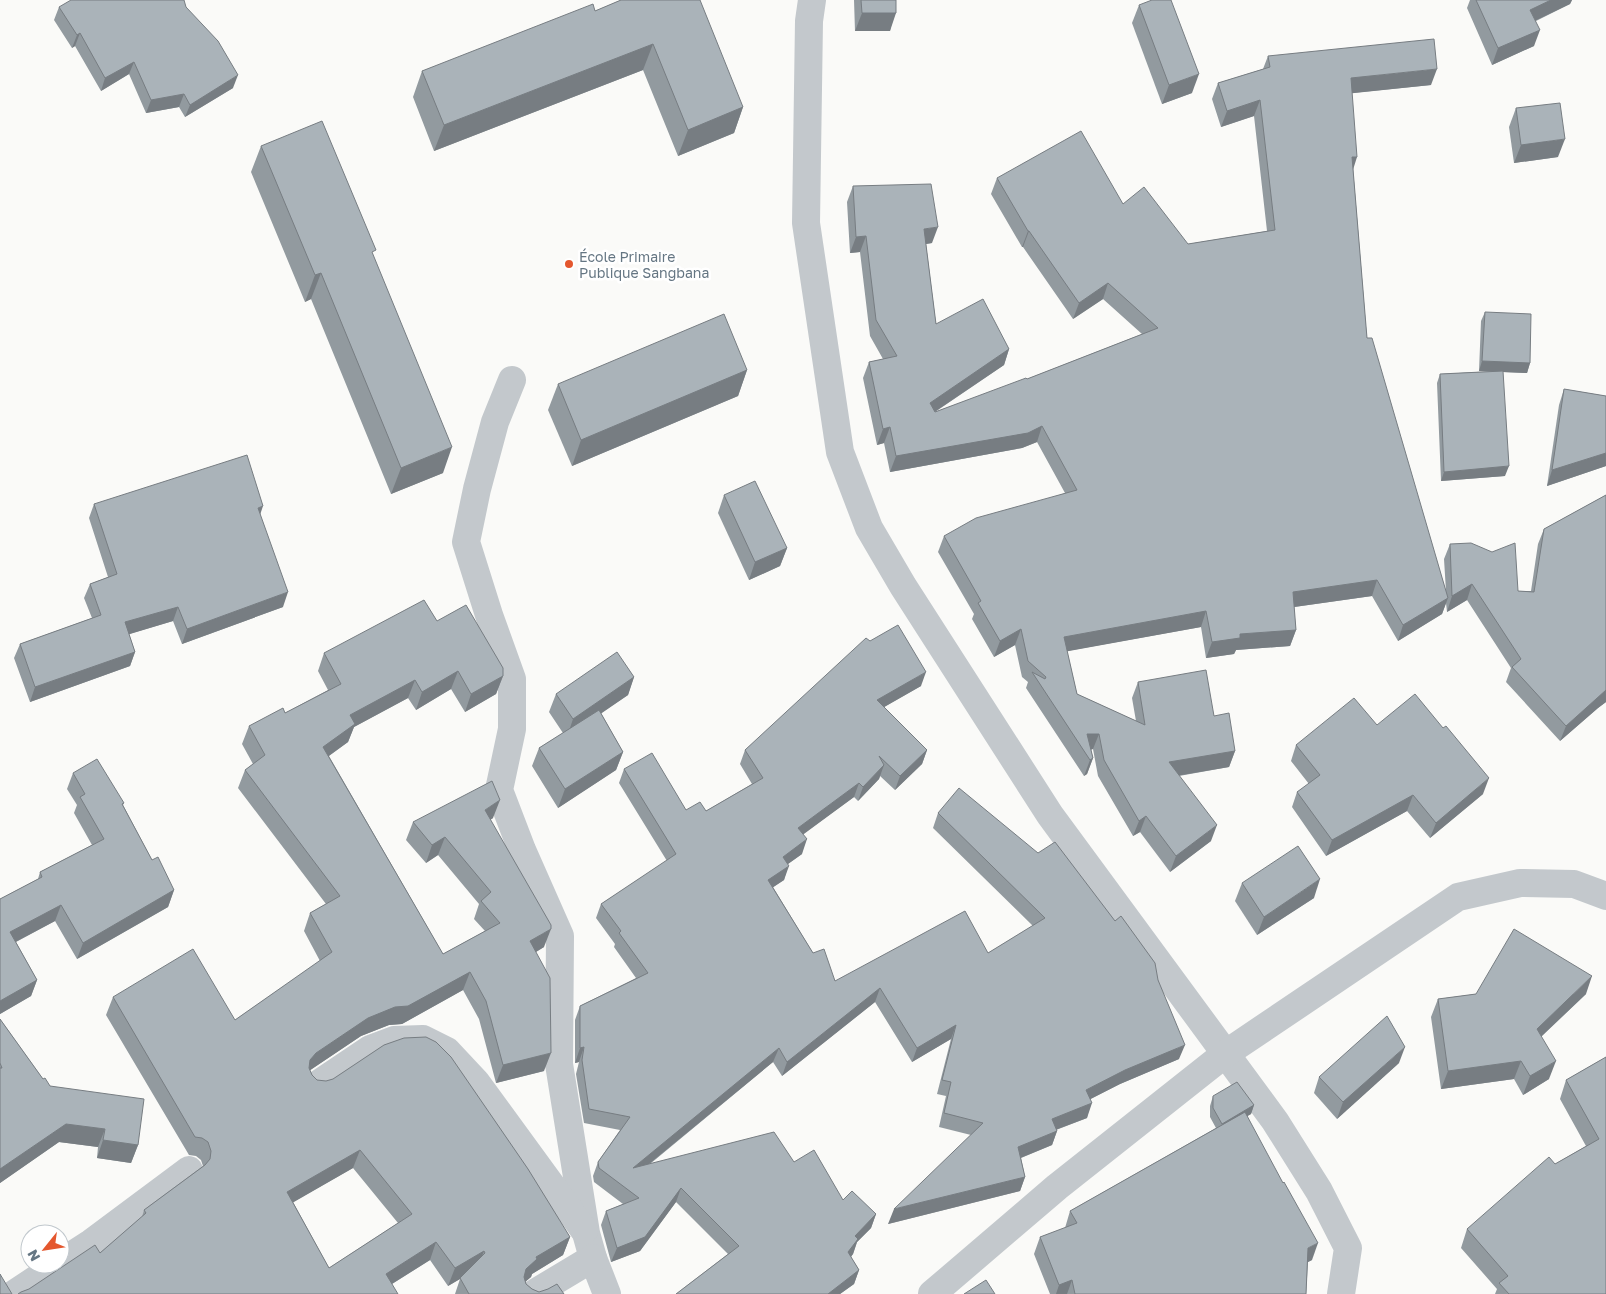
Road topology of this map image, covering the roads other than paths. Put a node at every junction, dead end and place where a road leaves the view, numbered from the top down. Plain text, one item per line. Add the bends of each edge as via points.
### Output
1 (812, 0) edge
2 (512, 380) dead end
3 (1606, 896) edge
4 (1225, 1054) junction
5 (318, 1084) edge
6 (189, 1170) dead end
7 (589, 1246) junction
8 (70, 1257) edge
9 (45, 1274) edge
10 (14, 1294) edge
11 (533, 1294) edge
12 (607, 1294) edge
13 (932, 1294) edge
14 (1341, 1294) edge

1 - 4 street via 806,223 840,452 869,528 1050,815
2 - 7 street via 495,422 466,542 512,679 512,729 499,790 560,936 560,1064
3 - 4 street via 1574,884 1520,884 1458,897
4 - 13 street via 1057,1187
4 - 14 street via 1275,1121 1319,1191 1348,1248
5 - 7 street via 370,1049 394,1040 423,1039 447,1051 476,1082
6 - 8 street
7 - 11 street
7 - 12 street
9 - 10 street

